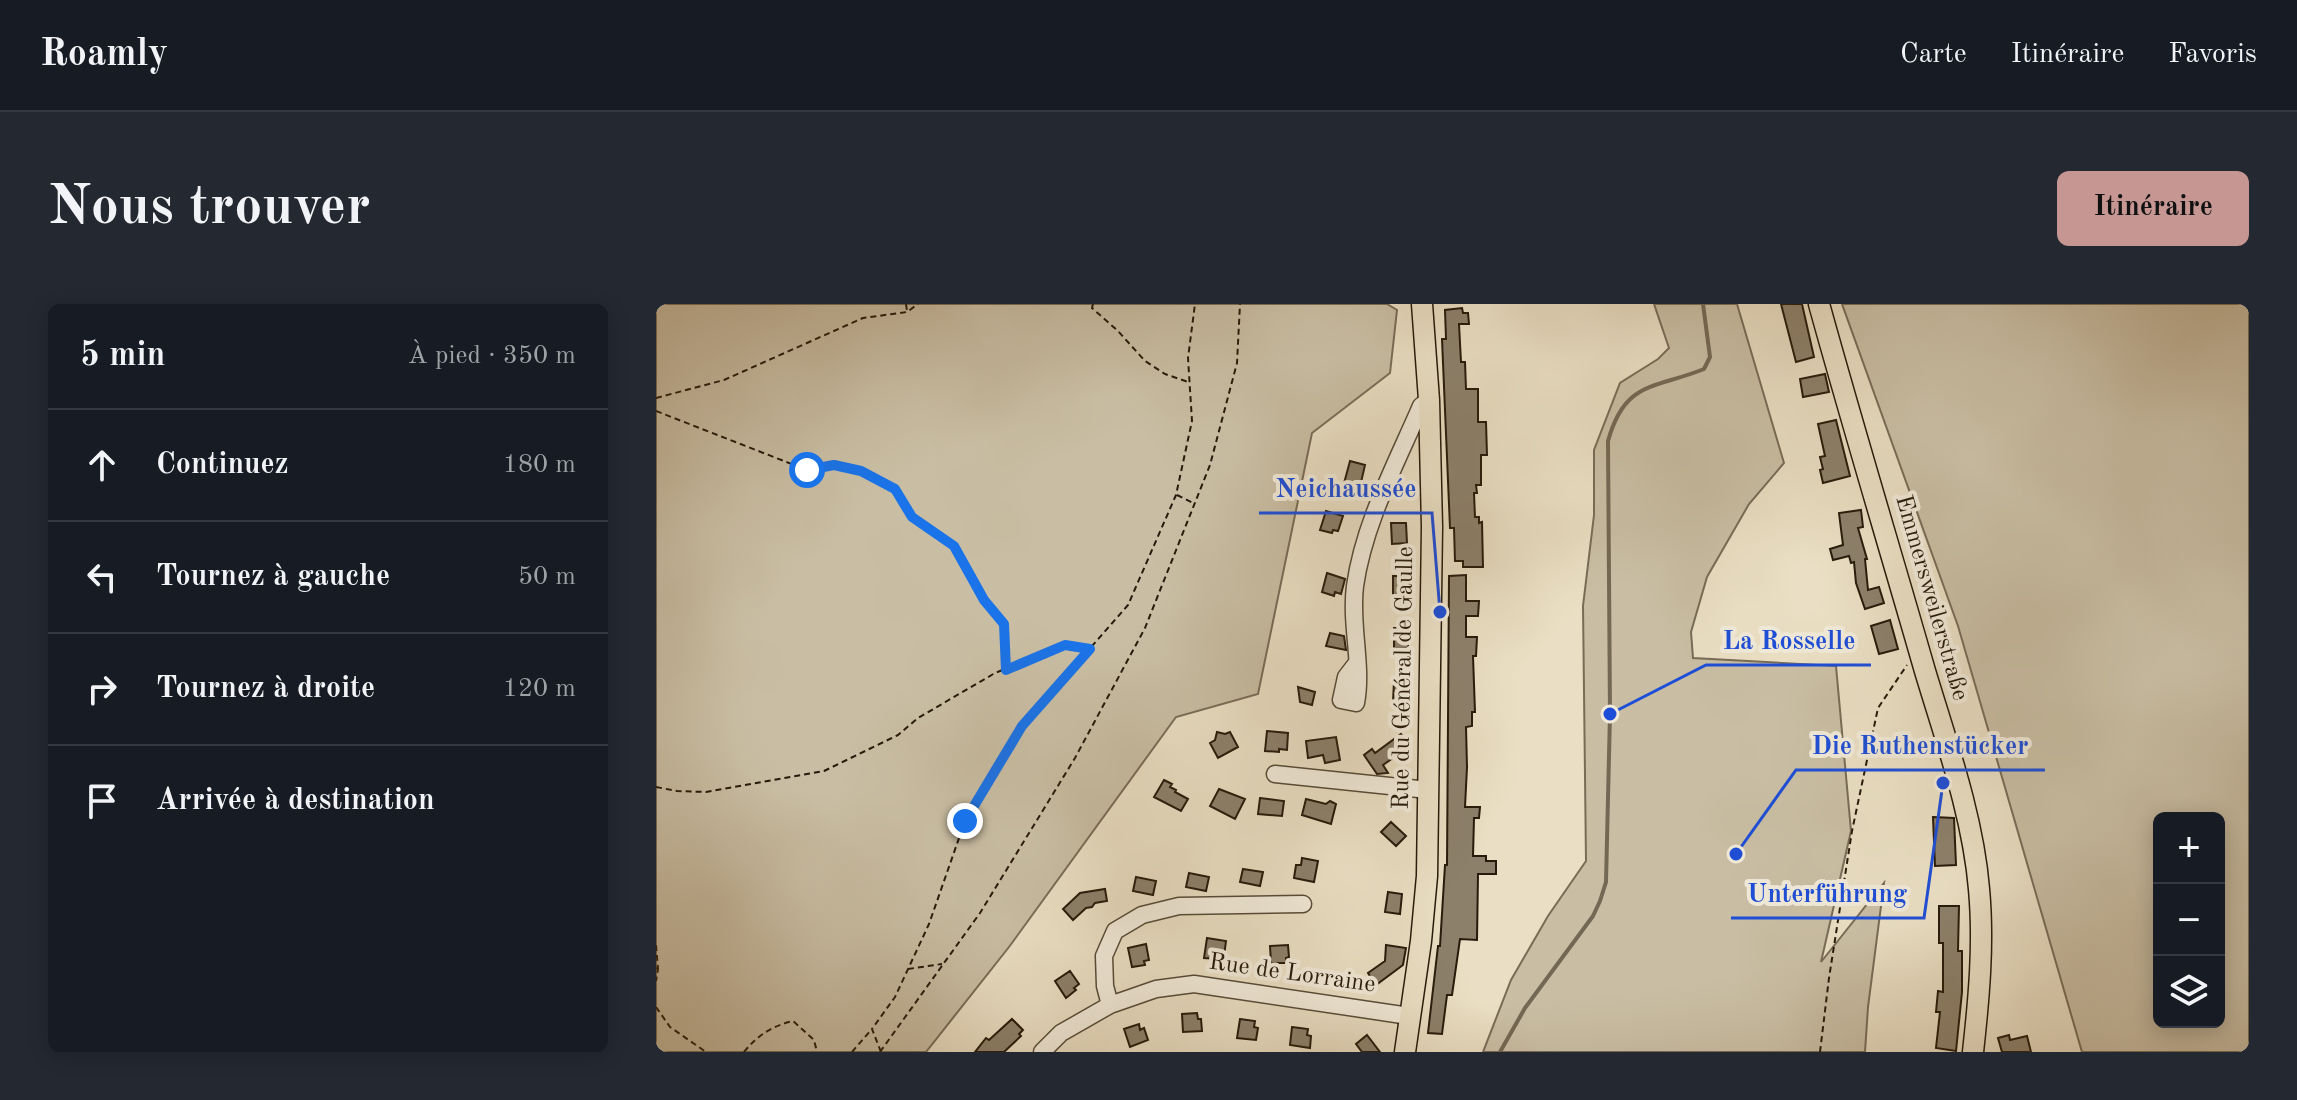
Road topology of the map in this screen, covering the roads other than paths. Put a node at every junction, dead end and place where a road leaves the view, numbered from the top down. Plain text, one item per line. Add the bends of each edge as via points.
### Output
1 (1422, 304) edge
2 (1819, 304) edge
3 (1429, 400) junction
4 (1356, 664) dead end
5 (1275, 774) dead end
6 (1428, 790) junction
7 (1303, 904) dead end
8 (1110, 1005) junction
9 (1409, 1016) junction
10 (1042, 1052) edge
11 (1405, 1052) edge
12 (1973, 1052) edge

1 - 3 main road, Rue du Général de Gaulle
2 - 12 main road, Emmersweilerstraße via 1974,850 1980,968
3 - 4 street via 1421,406 1360,558
3 - 6 main road, Rue du Général de Gaulle
5 - 6 street
6 - 9 main road, Rue du Général de Gaulle via 1427,876
7 - 8 street via 1179,906 1142,915 1115,931 1104,956
8 - 9 street, Rue de Lorraine via 1156,989 1194,984
8 - 10 street, Rue de Lorraine via 1061,1033
9 - 11 main road, Rue du Général de Gaulle

